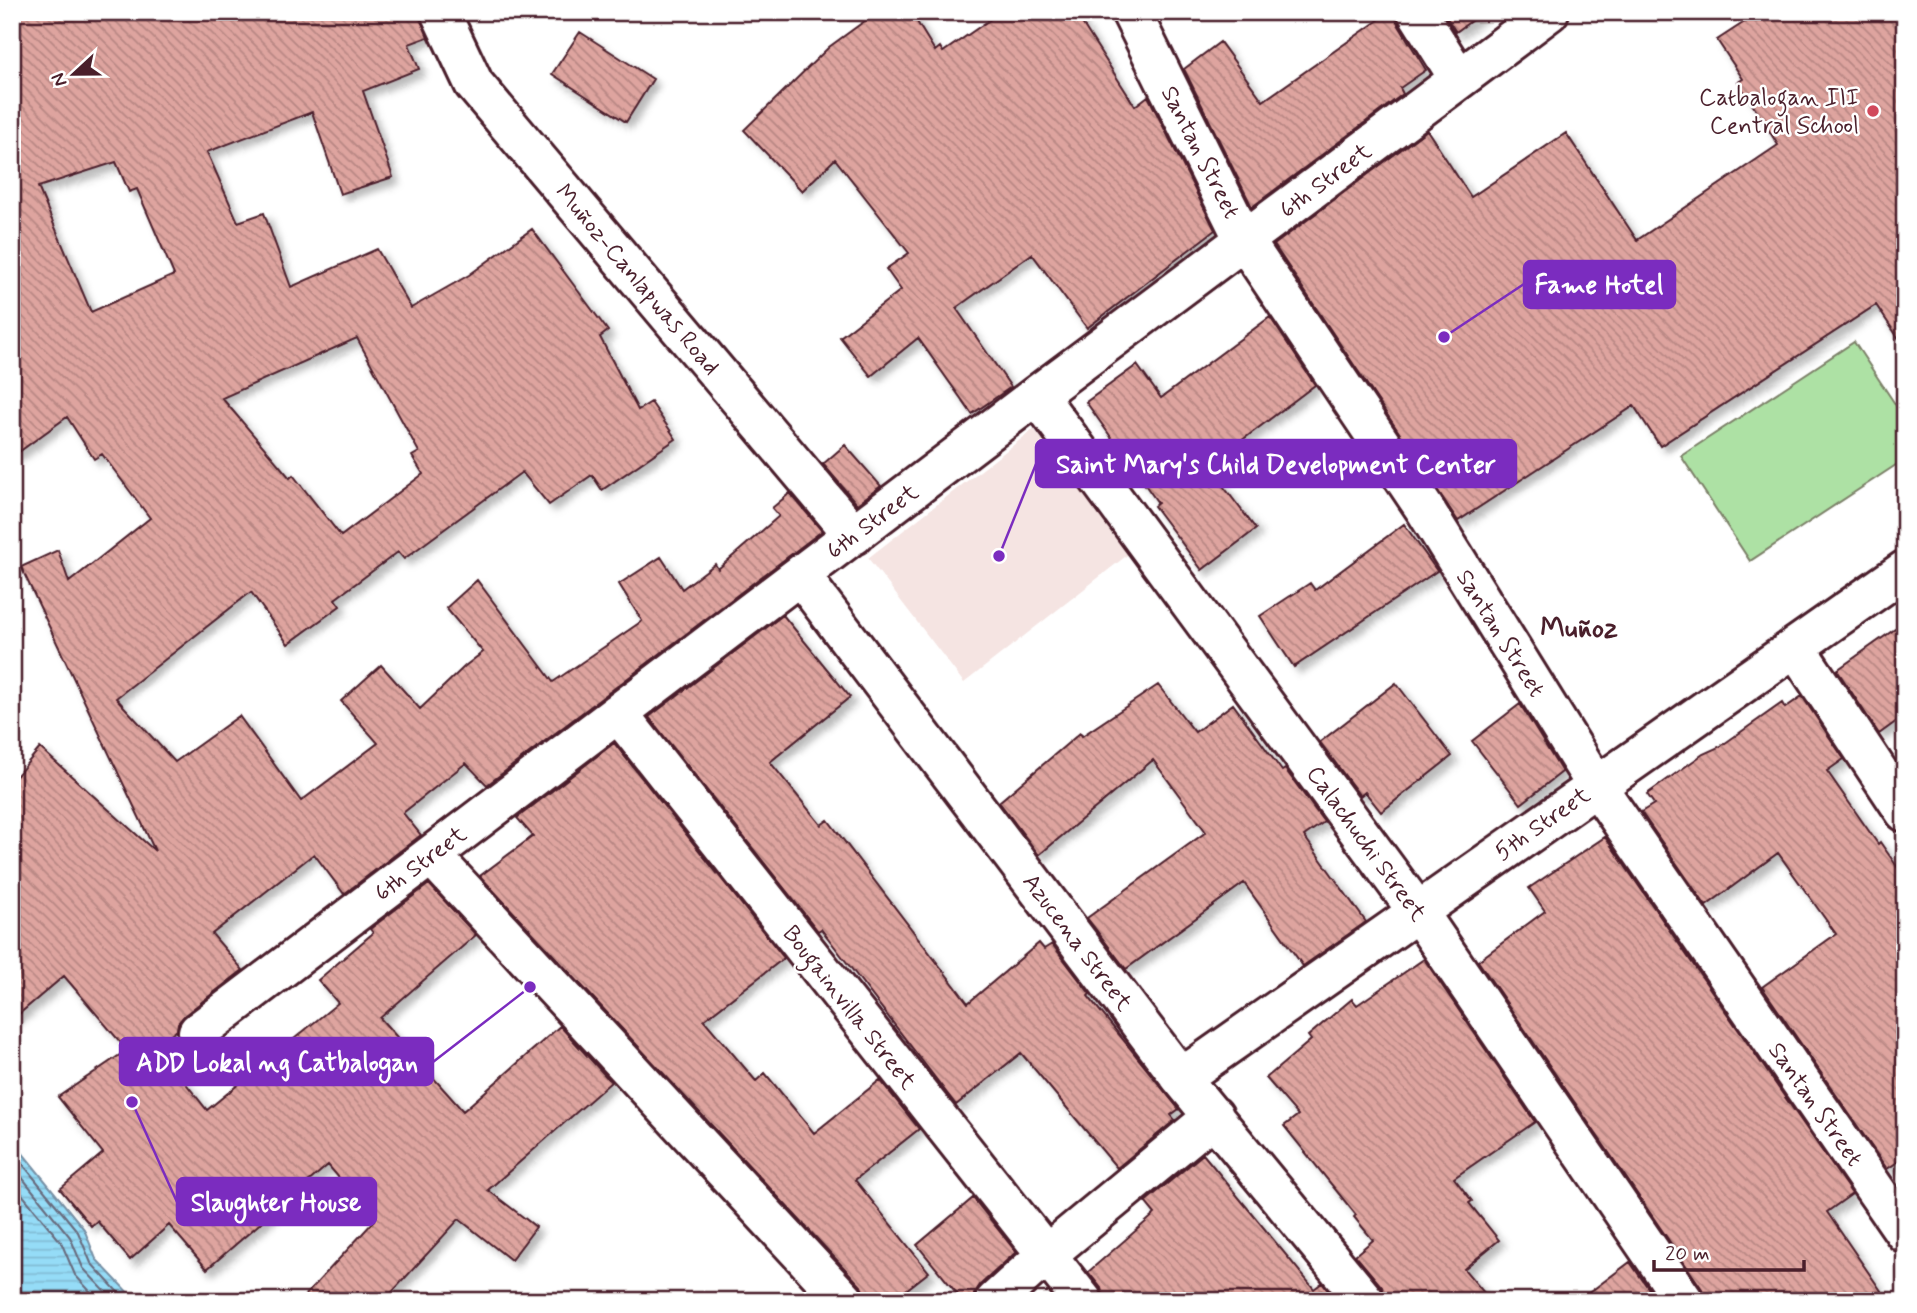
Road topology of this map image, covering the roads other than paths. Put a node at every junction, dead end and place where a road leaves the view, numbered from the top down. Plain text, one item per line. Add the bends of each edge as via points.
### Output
1 (440, 12) edge
2 (1131, 12) edge
3 (1417, 12) edge
4 (1549, 12) edge
5 (1459, 79) junction
6 (1244, 240) junction
7 (1037, 395) junction
8 (853, 535) junction
9 (1905, 570) edge
10 (800, 575) junction
11 (1797, 648) junction
12 (618, 713) junction
13 (1596, 785) junction
14 (1905, 812) edge
15 (431, 855) junction
16 (1418, 912) junction
17 (198, 1032) dead end
18 (1181, 1078) junction
19 (1214, 1116) junction
20 (1905, 1233) edge
21 (1046, 1255) junction
22 (845, 1301) edge
23 (995, 1301) edge
24 (1083, 1301) edge
25 (1365, 1301) edge
26 (1684, 1301) edge

1 - 8 street, Muñoz-Canlapwas Road via 474,84
2 - 6 street, Santan Street
3 - 5 street
4 - 5 street, 6th Street
5 - 6 street, 6th Street
6 - 7 street, 6th Street
6 - 13 street, Santan Street via 1426,511
7 - 8 street, 6th Street
7 - 16 street, Calachuchi Street
8 - 10 street, 6th Street
9 - 11 street, 5th Street
10 - 12 street, 6th Street
10 - 18 street, Azucena Street
11 - 13 street, 5th Street
11 - 14 street
12 - 15 street, 6th Street
12 - 21 street, Bougainvilla Street
13 - 16 street, 5th Street
13 - 20 street, Santan Street
15 - 17 street, 6th Street
15 - 22 street
16 - 18 street, 5th Street
16 - 26 street, Calachuchi Street
18 - 19 street, Azucena Street
19 - 21 street
19 - 25 street, Azucena Street
21 - 23 street
21 - 24 street, Bougainvilla Street

